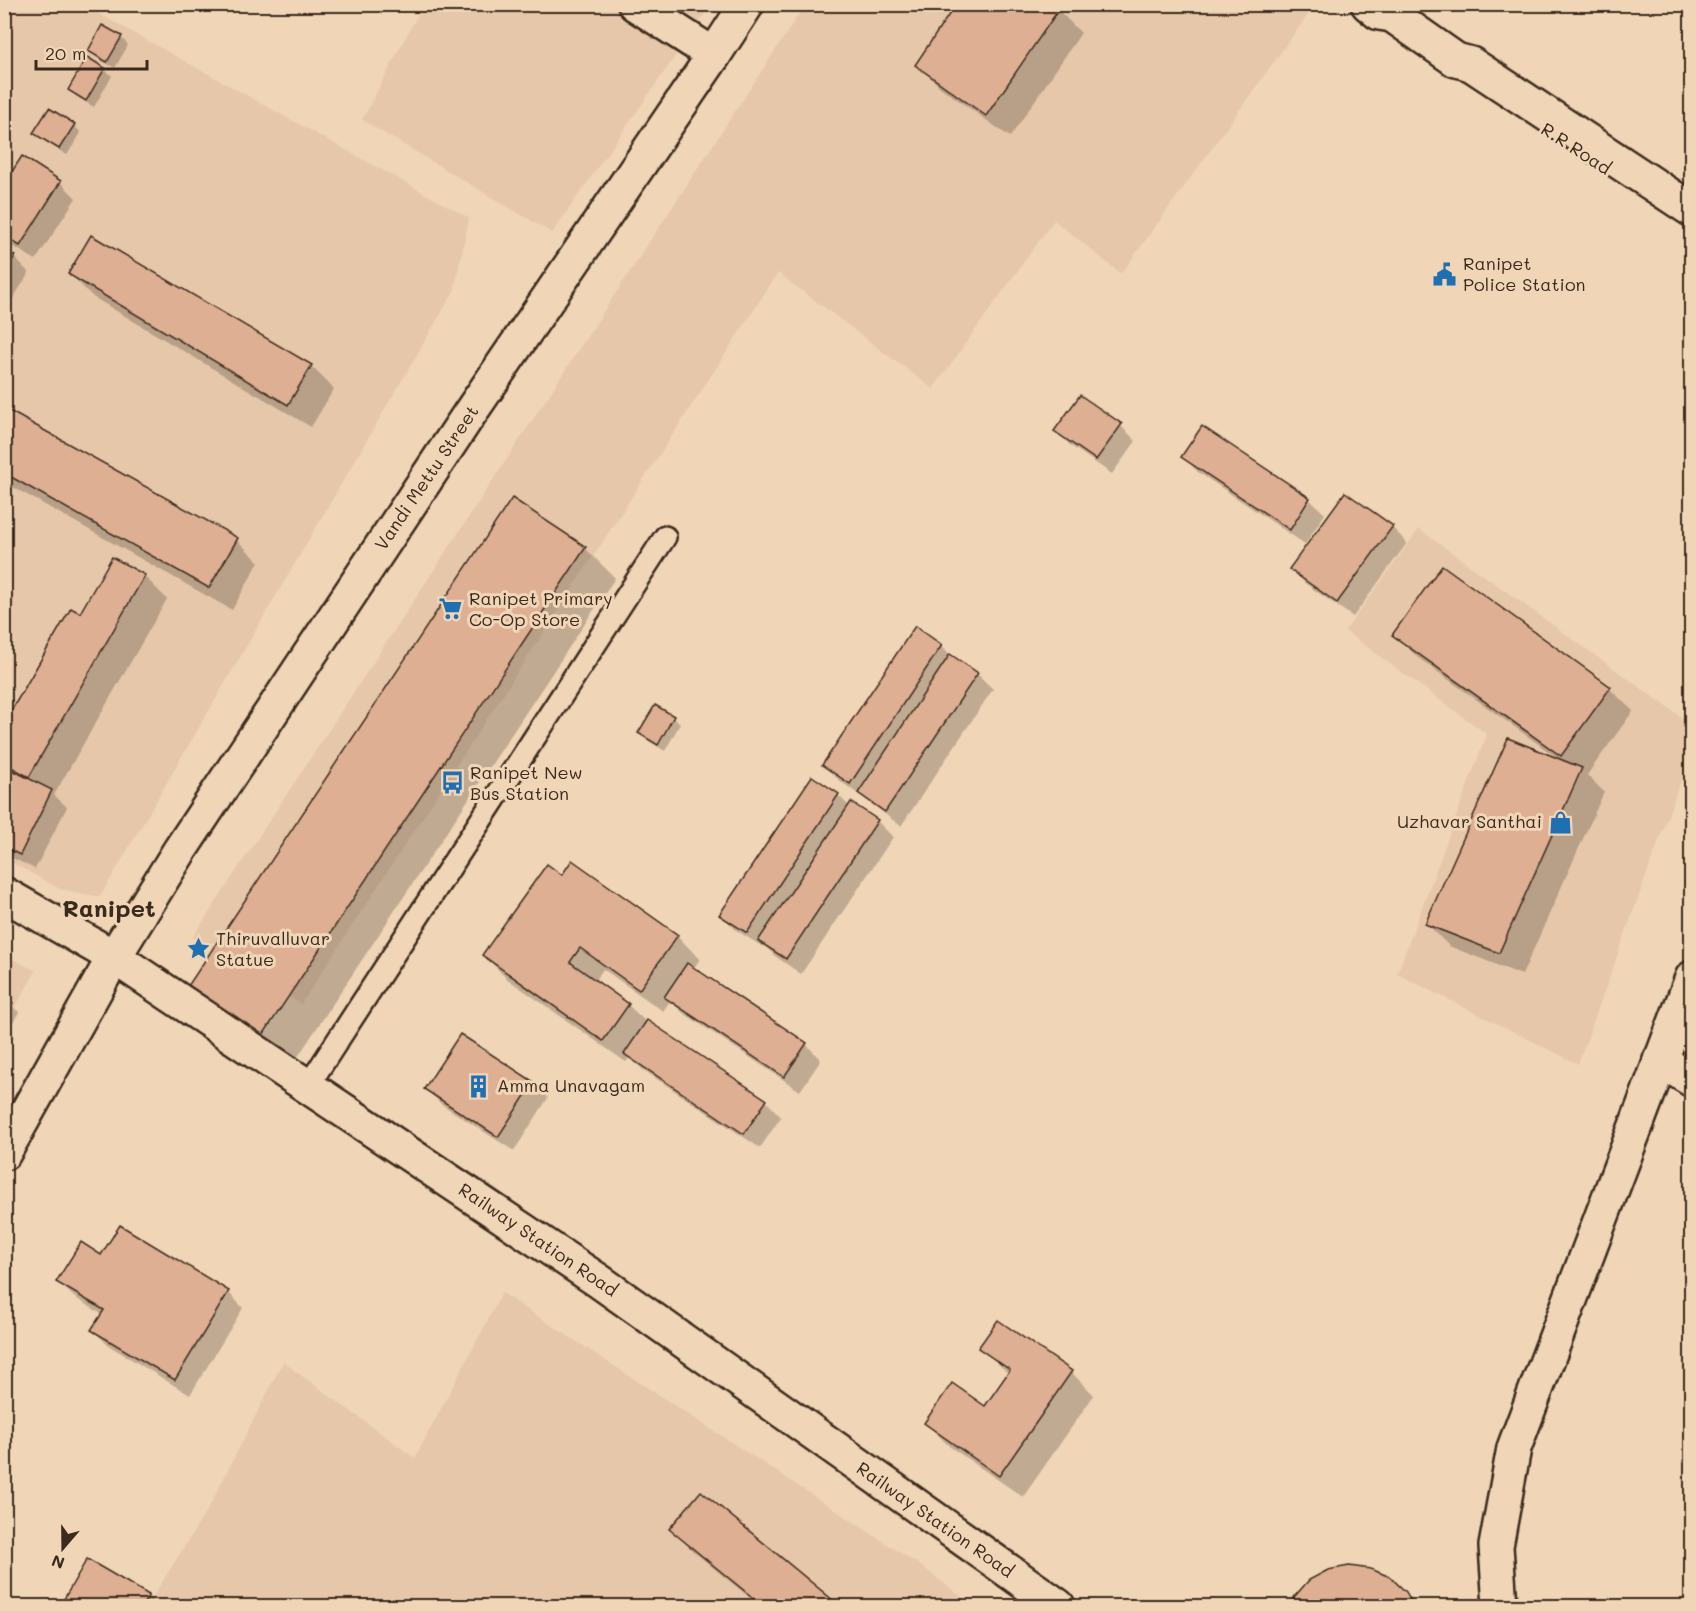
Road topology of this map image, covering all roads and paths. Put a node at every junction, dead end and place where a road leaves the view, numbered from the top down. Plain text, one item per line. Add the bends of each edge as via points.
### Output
1 (635, 4) edge
2 (747, 4) edge
3 (1381, 9) edge
4 (714, 55) junction
5 (1691, 218) edge
6 (665, 537) dead end
7 (4, 894) edge
8 (114, 957) junction
9 (1692, 978) edge
10 (1660, 1060) junction
11 (1692, 1080) edge
12 (308, 1086) junction
13 (4, 1153) edge
14 (1058, 1606) edge
15 (1500, 1606) edge

1 - 4 street
2 - 4 street, Vandi Mettu Street
3 - 5 street, R.R Road
4 - 8 street, Vandi Mettu Street via 454,436 186,840
6 - 12 lane
7 - 8 street, Railway Station Road
8 - 12 street, Railway Station Road
8 - 13 street, Vandi Mettu Street
9 - 10 street
10 - 11 street
10 - 15 street via 1514,1448 1496,1546
12 - 14 street, Railway Station Road via 599,1281

